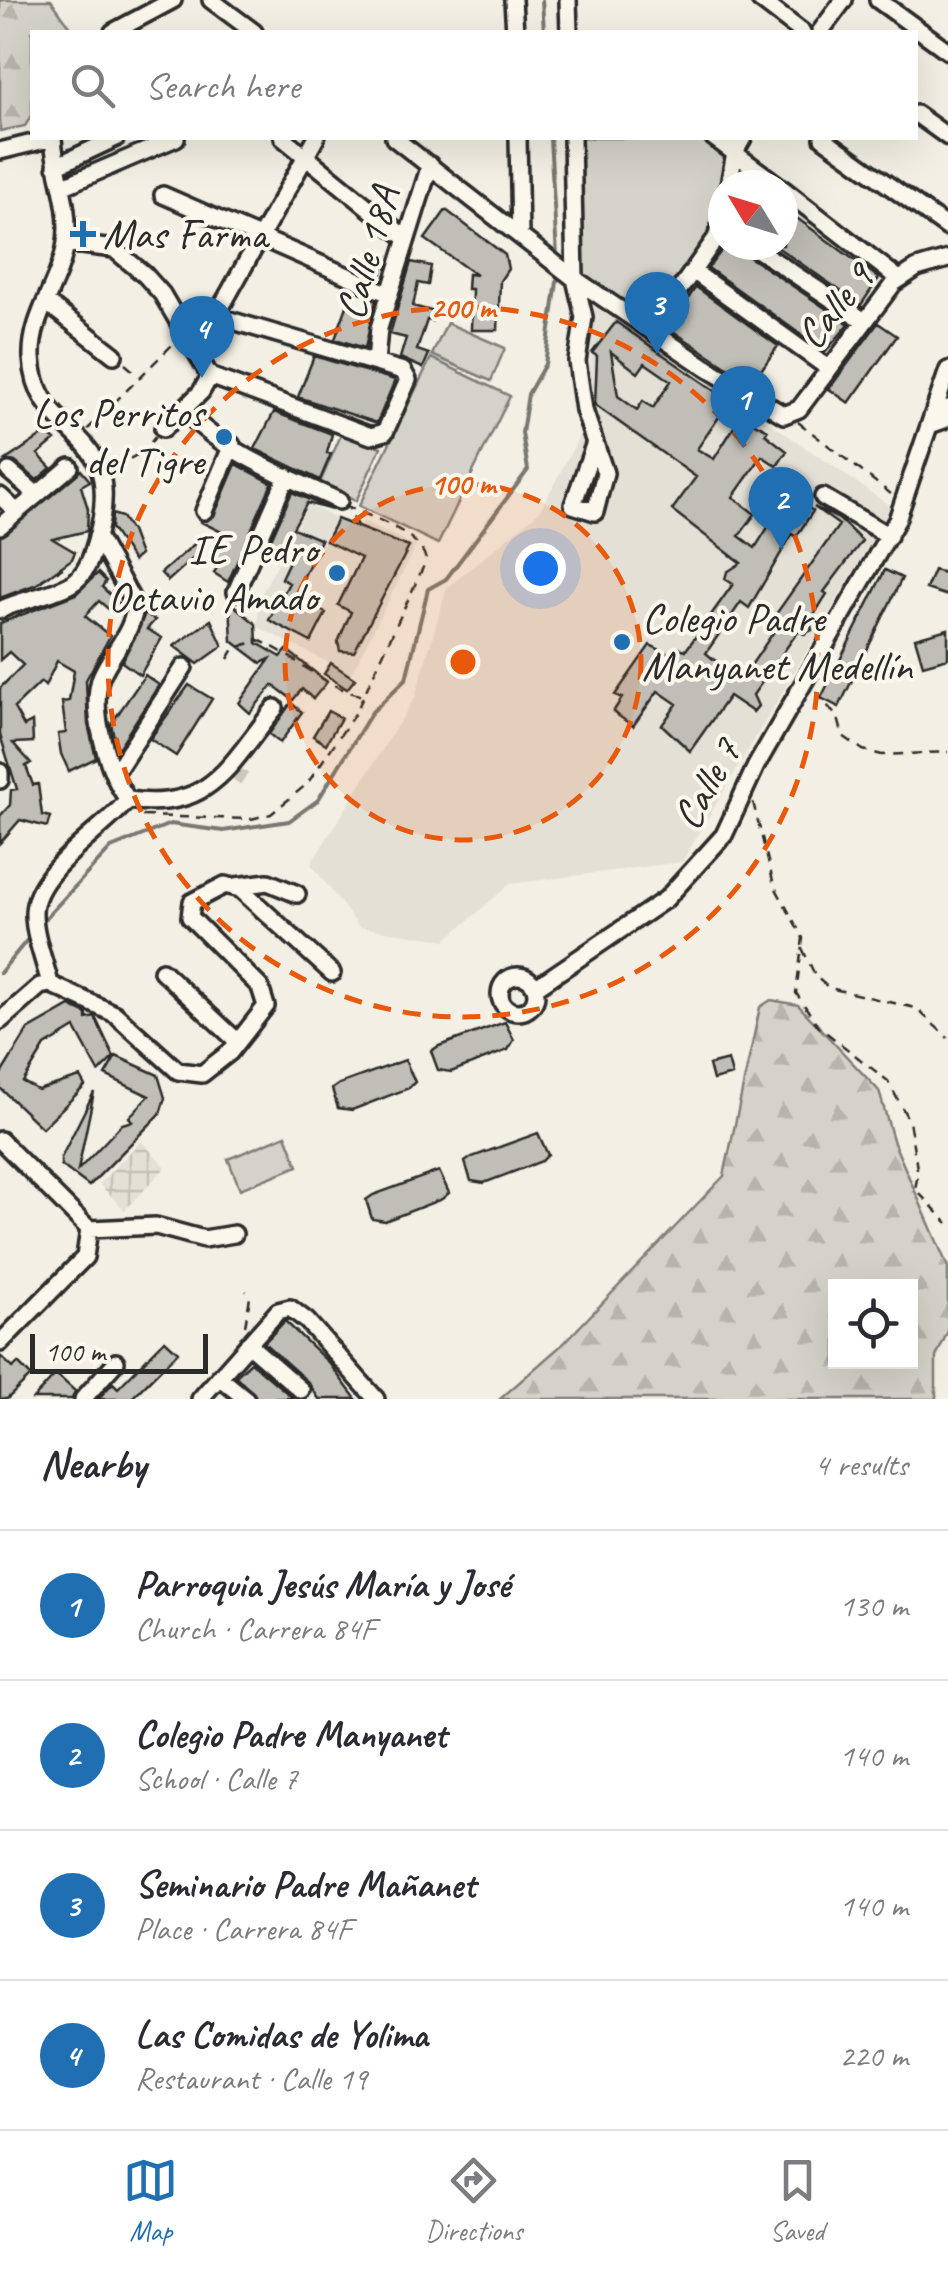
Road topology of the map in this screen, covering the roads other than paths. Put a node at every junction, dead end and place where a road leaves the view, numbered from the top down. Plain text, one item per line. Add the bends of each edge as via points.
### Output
1 (174, 0) edge
2 (211, 0) edge
3 (514, 0) edge
4 (568, 0) edge
5 (760, 0) edge
6 (844, 0) edge
7 (878, 0) edge
8 (117, 30) edge
9 (251, 30) edge
10 (514, 30) edge
11 (569, 30) edge
12 (799, 30) edge
13 (822, 30) edge
14 (948, 51) edge
15 (918, 115) edge
16 (948, 137) edge
17 (45, 140) edge
18 (53, 140) edge
19 (112, 140) edge
20 (171, 140) edge
21 (285, 140) edge
22 (314, 140) edge
23 (397, 140) edge
24 (518, 140) edge
25 (572, 140) edge
26 (825, 140) edge
27 (739, 145) edge
28 (0, 151) edge
29 (304, 154) junction
30 (430, 164) junction
31 (56, 166) junction
32 (733, 170) edge
33 (763, 170) edge
34 (64, 186) junction
35 (163, 195) dead end
36 (798, 201) edge
37 (948, 228) edge
38 (520, 236) junction
39 (407, 238) junction
40 (260, 239) junction
41 (66, 243) junction
42 (708, 248) edge
43 (948, 258) edge
44 (773, 260) edge
45 (694, 272) junction
46 (575, 278) junction
47 (899, 279) junction
48 (390, 294) junction
49 (46, 302) junction
50 (216, 316) junction
51 (863, 320) junction
52 (651, 330) junction
53 (197, 350) junction
54 (114, 355) road end
55 (376, 362) junction
56 (828, 368) junction
57 (948, 371) edge
58 (210, 376) junction
59 (182, 408) junction
60 (942, 418) edge
61 (163, 429) road end
62 (594, 444) dead end
63 (232, 445) junction
64 (70, 467) dead end
65 (9, 471) dead end
66 (287, 476) junction
67 (36, 493) junction
68 (0, 496) edge
69 (823, 497) dead end
70 (337, 503) dead end
71 (204, 511) dead end
72 (13, 519) edge
73 (97, 536) junction
74 (889, 536) junction
75 (236, 592) dead end
76 (0, 610) edge
77 (184, 668) dead end
78 (275, 708) dead end
79 (244, 746) junction
80 (114, 773) junction
81 (213, 785) junction
82 (128, 800) junction
83 (236, 886) junction
84 (297, 894) dead end
85 (162, 971) dead end
86 (332, 974) dead end
87 (50, 984) junction
88 (535, 988) dead end
89 (0, 1021) edge
90 (238, 1042) junction
91 (0, 1140) edge
92 (89, 1229) junction
93 (234, 1234) dead end
94 (245, 1341) junction
95 (0, 1344) edge
96 (116, 1362) dead end
97 (220, 1377) junction
98 (302, 1390) dead end
99 (83, 1399) edge
100 (200, 1399) edge
101 (246, 1399) edge
102 (376, 1399) edge

1 - 8 street
2 - 9 street
3 - 10 street
4 - 11 street
5 - 12 street
6 - 13 street
7 - 14 street
15 - 16 street
17 - 28 street
18 - 31 street
19 - 31 street
20 - 34 street
21 - 29 street
22 - 29 street
23 - 30 street
24 - 38 street
25 - 46 street
26 - 37 street
27 - 32 street
27 - 33 street
29 - 39 street
29 - 40 street
30 - 38 street
30 - 39 street, Calle 18A
31 - 34 street
34 - 41 street
35 - 40 street
36 - 47 street
38 - 46 street
39 - 48 street, Calle 18A
40 - 48 street
40 - 50 street
41 - 49 street
41 - 53 street via 103,245 124,256 162,294
42 - 45 street
43 - 47 street, Calle 9
44 - 51 street
45 - 52 street
45 - 56 street
46 - 52 street
46 - 62 street via 584,317 578,370
47 - 51 street, Calle 9
48 - 55 street, Calle 18A
49 - 54 street
49 - 73 street via 32,346 36,380 55,415 104,473
50 - 53 street
50 - 55 street
51 - 56 street, Calle 9
52 - 56 street, Calle 9 via 779,414 790,415
53 - 58 street
55 - 58 street, Calle 18A via 408,380 386,432 371,436
57 - 60 street, Calle 7
58 - 59 street
59 - 61 street
59 - 63 street
60 - 74 street, Calle 7
63 - 66 street
63 - 71 street
64 - 67 street
65 - 67 street
66 - 70 street
66 - 75 street
67 - 72 street
68 - 72 street
69 - 74 street
73 - 76 street via 86,568 70,584
73 - 80 street via 135,605 100,680 99,711
74 - 88 street, Calle 7 via 724,835 680,887
77 - 80 street
78 - 79 street
79 - 81 street
79 - 81 street via 238,774
80 - 82 street
81 - 82 street via 196,797
82 - 87 street via 65,858 36,898 34,920
83 - 84 street via 268,882
83 - 86 street
83 - 90 street via 192,902 189,912 265,995 264,1010
85 - 90 street
87 - 89 street
87 - 90 street via 115,1014 183,1074 202,1074
91 - 92 street
92 - 93 street via 156,1226 204,1239
92 - 95 street via 86,1257
94 - 97 street
94 - 98 street
94 - 102 street via 290,1308
96 - 99 street
97 - 100 street
97 - 101 street

